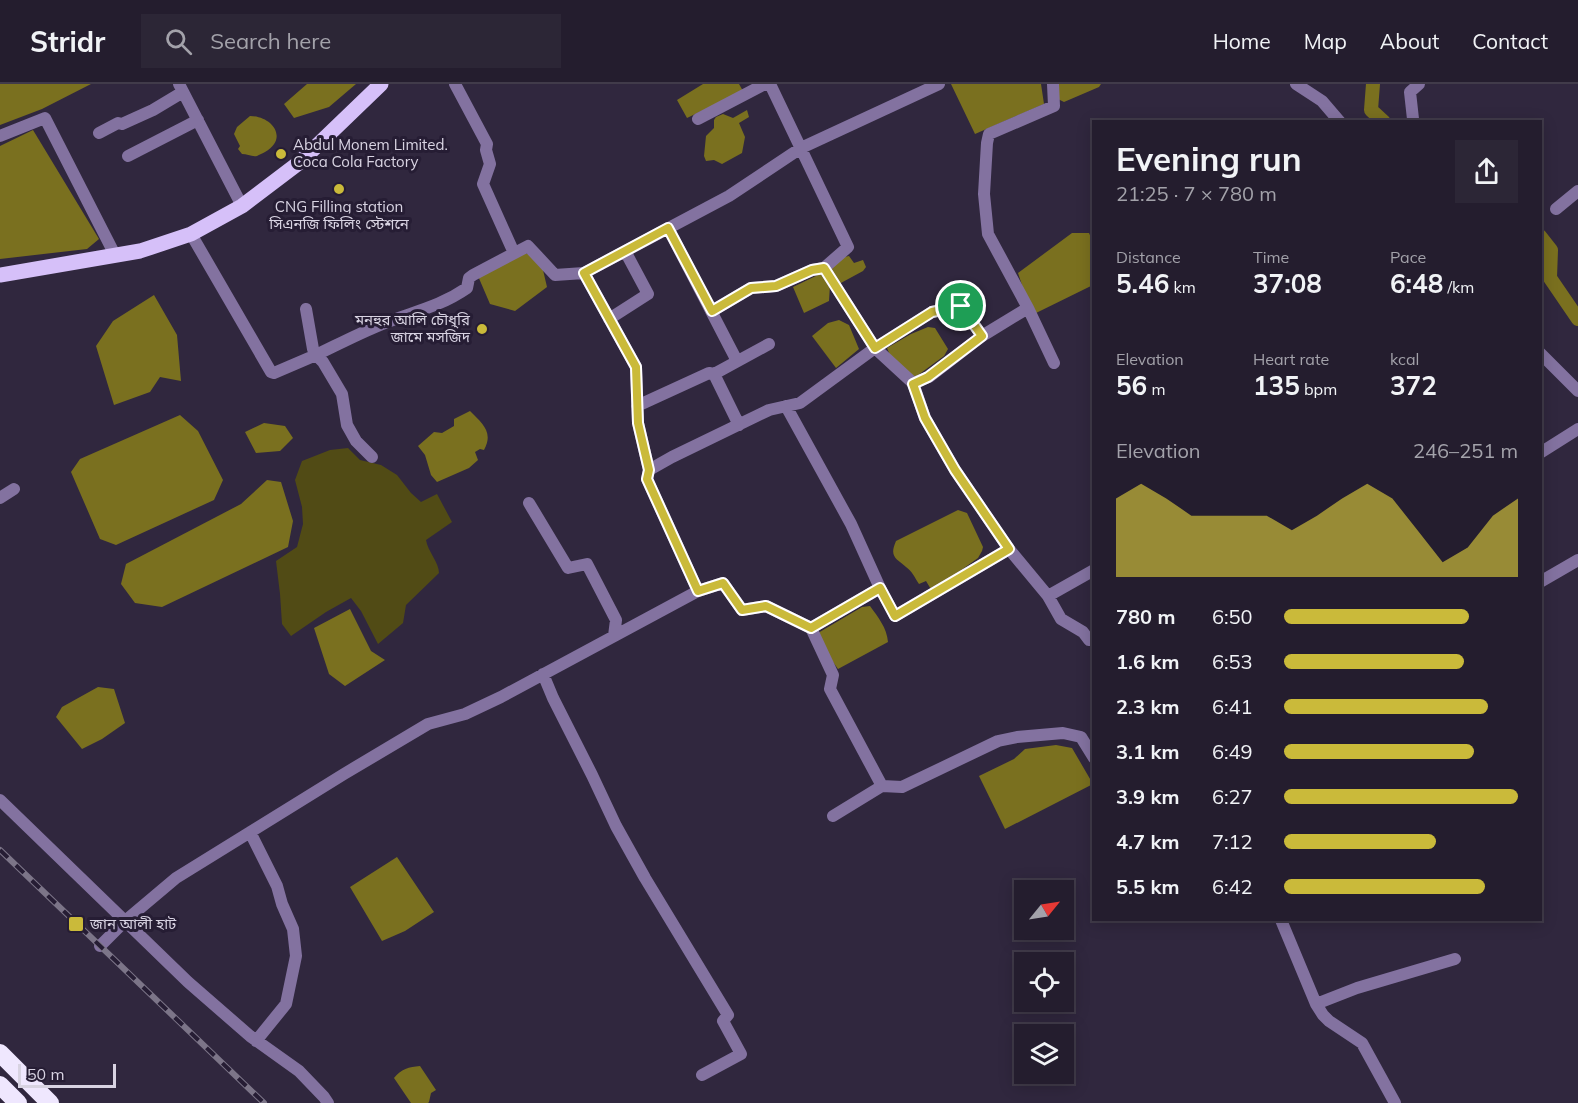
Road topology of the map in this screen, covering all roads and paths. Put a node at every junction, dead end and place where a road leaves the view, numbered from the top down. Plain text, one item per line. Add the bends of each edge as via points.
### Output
1 (381, 84) edge
2 (455, 84) edge
3 (765, 84) edge
4 (770, 84) edge
5 (939, 84) edge
6 (1053, 84) edge
7 (1296, 84) edge
8 (1419, 84) edge
9 (181, 88) edge
10 (698, 119) dead end
11 (1413, 119) dead end
12 (198, 120) junction
13 (1338, 120) edge
14 (99, 133) dead end
15 (0, 136) edge
16 (801, 148) junction
17 (128, 156) dead end
18 (1578, 191) edge
19 (242, 206) junction
20 (1556, 209) dead end
21 (668, 228) junction
22 (191, 234) junction
23 (625, 251) junction
24 (514, 253) junction
25 (115, 255) junction
26 (824, 268) junction
27 (584, 273) junction
28 (0, 275) edge
29 (1028, 308) junction
30 (306, 309) dead end
31 (712, 311) junction
32 (609, 319) junction
33 (982, 336) junction
34 (769, 344) dead end
35 (875, 348) junction
36 (316, 355) junction
37 (1542, 355) edge
38 (737, 361) junction
39 (1054, 363) dead end
40 (714, 374) junction
41 (913, 384) junction
42 (1578, 391) edge
43 (638, 406) junction
44 (786, 406) junction
45 (739, 425) junction
46 (1578, 429) edge
47 (1542, 452) edge
48 (372, 457) dead end
49 (649, 470) junction
50 (14, 489) dead end
51 (0, 498) edge
52 (529, 503) dead end
53 (1009, 549) junction
54 (1578, 560) edge
55 (1092, 571) edge
56 (1542, 581) edge
57 (880, 588) junction
58 (698, 591) junction
59 (1048, 596) junction
60 (811, 628) junction
61 (614, 636) junction
62 (1092, 639) edge
63 (543, 674) junction
64 (1092, 755) edge
65 (882, 786) junction
66 (0, 800) edge
67 (833, 816) dead end
68 (250, 832) junction
69 (125, 921) junction
70 (1281, 921) edge
71 (100, 946) dead end
72 (1455, 959) dead end
73 (1316, 1004) junction
74 (256, 1041) junction
75 (0, 1053) edge
76 (702, 1075) dead end
77 (0, 1085) edge
78 (18, 1103) edge
79 (50, 1103) edge
80 (328, 1103) edge
81 (1395, 1103) edge

1 - 19 main road via 300,162
2 - 24 street via 487,144 490,164 483,184
3 - 10 street
4 - 16 street
5 - 16 street
6 - 29 street via 1054,106 989,134 987,144 984,194 988,234
7 - 13 street via 1322,101
8 - 11 street via 1410,92
9 - 12 street
9 - 14 street via 153,110
12 - 17 street
12 - 19 street
15 - 25 street via 45,118
16 - 21 street via 729,196
16 - 26 street via 848,247
18 - 20 street
19 - 22 main road
21 - 23 street
21 - 31 street
22 - 25 main road
22 - 36 street via 271,372
23 - 27 street
23 - 32 street via 648,294
24 - 27 street via 528,246 555,275
24 - 36 street via 473,274 467,288 437,305 382,324
25 - 28 main road
26 - 31 street via 776,286 751,288
26 - 35 street
27 - 32 street
29 - 33 street
29 - 39 street
30 - 36 street
31 - 38 street
32 - 43 street via 636,367
33 - 35 street via 961,306 932,312
33 - 41 street
34 - 38 street
35 - 41 street
35 - 44 street via 800,403
36 - 48 street via 342,394 347,424 356,441
37 - 42 street
38 - 40 street
40 - 43 street
40 - 45 street
41 - 53 street via 925,418 955,470
43 - 49 street
44 - 45 street
44 - 57 street via 851,524
45 - 49 street
46 - 47 street
49 - 58 street via 647,479
50 - 51 street
52 - 61 street via 568,568 587,564 616,620
53 - 57 street via 895,616
53 - 59 street
54 - 56 street
55 - 59 street
57 - 60 street
58 - 60 street via 723,583 742,610 766,606
58 - 61 street
59 - 62 street via 1061,619
60 - 65 street via 833,675 830,689
61 - 63 street
63 - 68 street via 465,714 428,724
63 - 76 street via 616,826 728,1015 723,1021 741,1054
64 - 65 street via 1081,737 1063,733 1017,736 998,741 902,787
65 - 67 street
66 - 69 street
68 - 69 street via 176,878
68 - 74 street via 293,929 296,956 286,1004
69 - 71 street
69 - 74 street
70 - 73 street
72 - 73 street
73 - 81 street via 1329,1021 1362,1043
74 - 80 street via 299,1071
75 - 79 highway
77 - 78 highway

